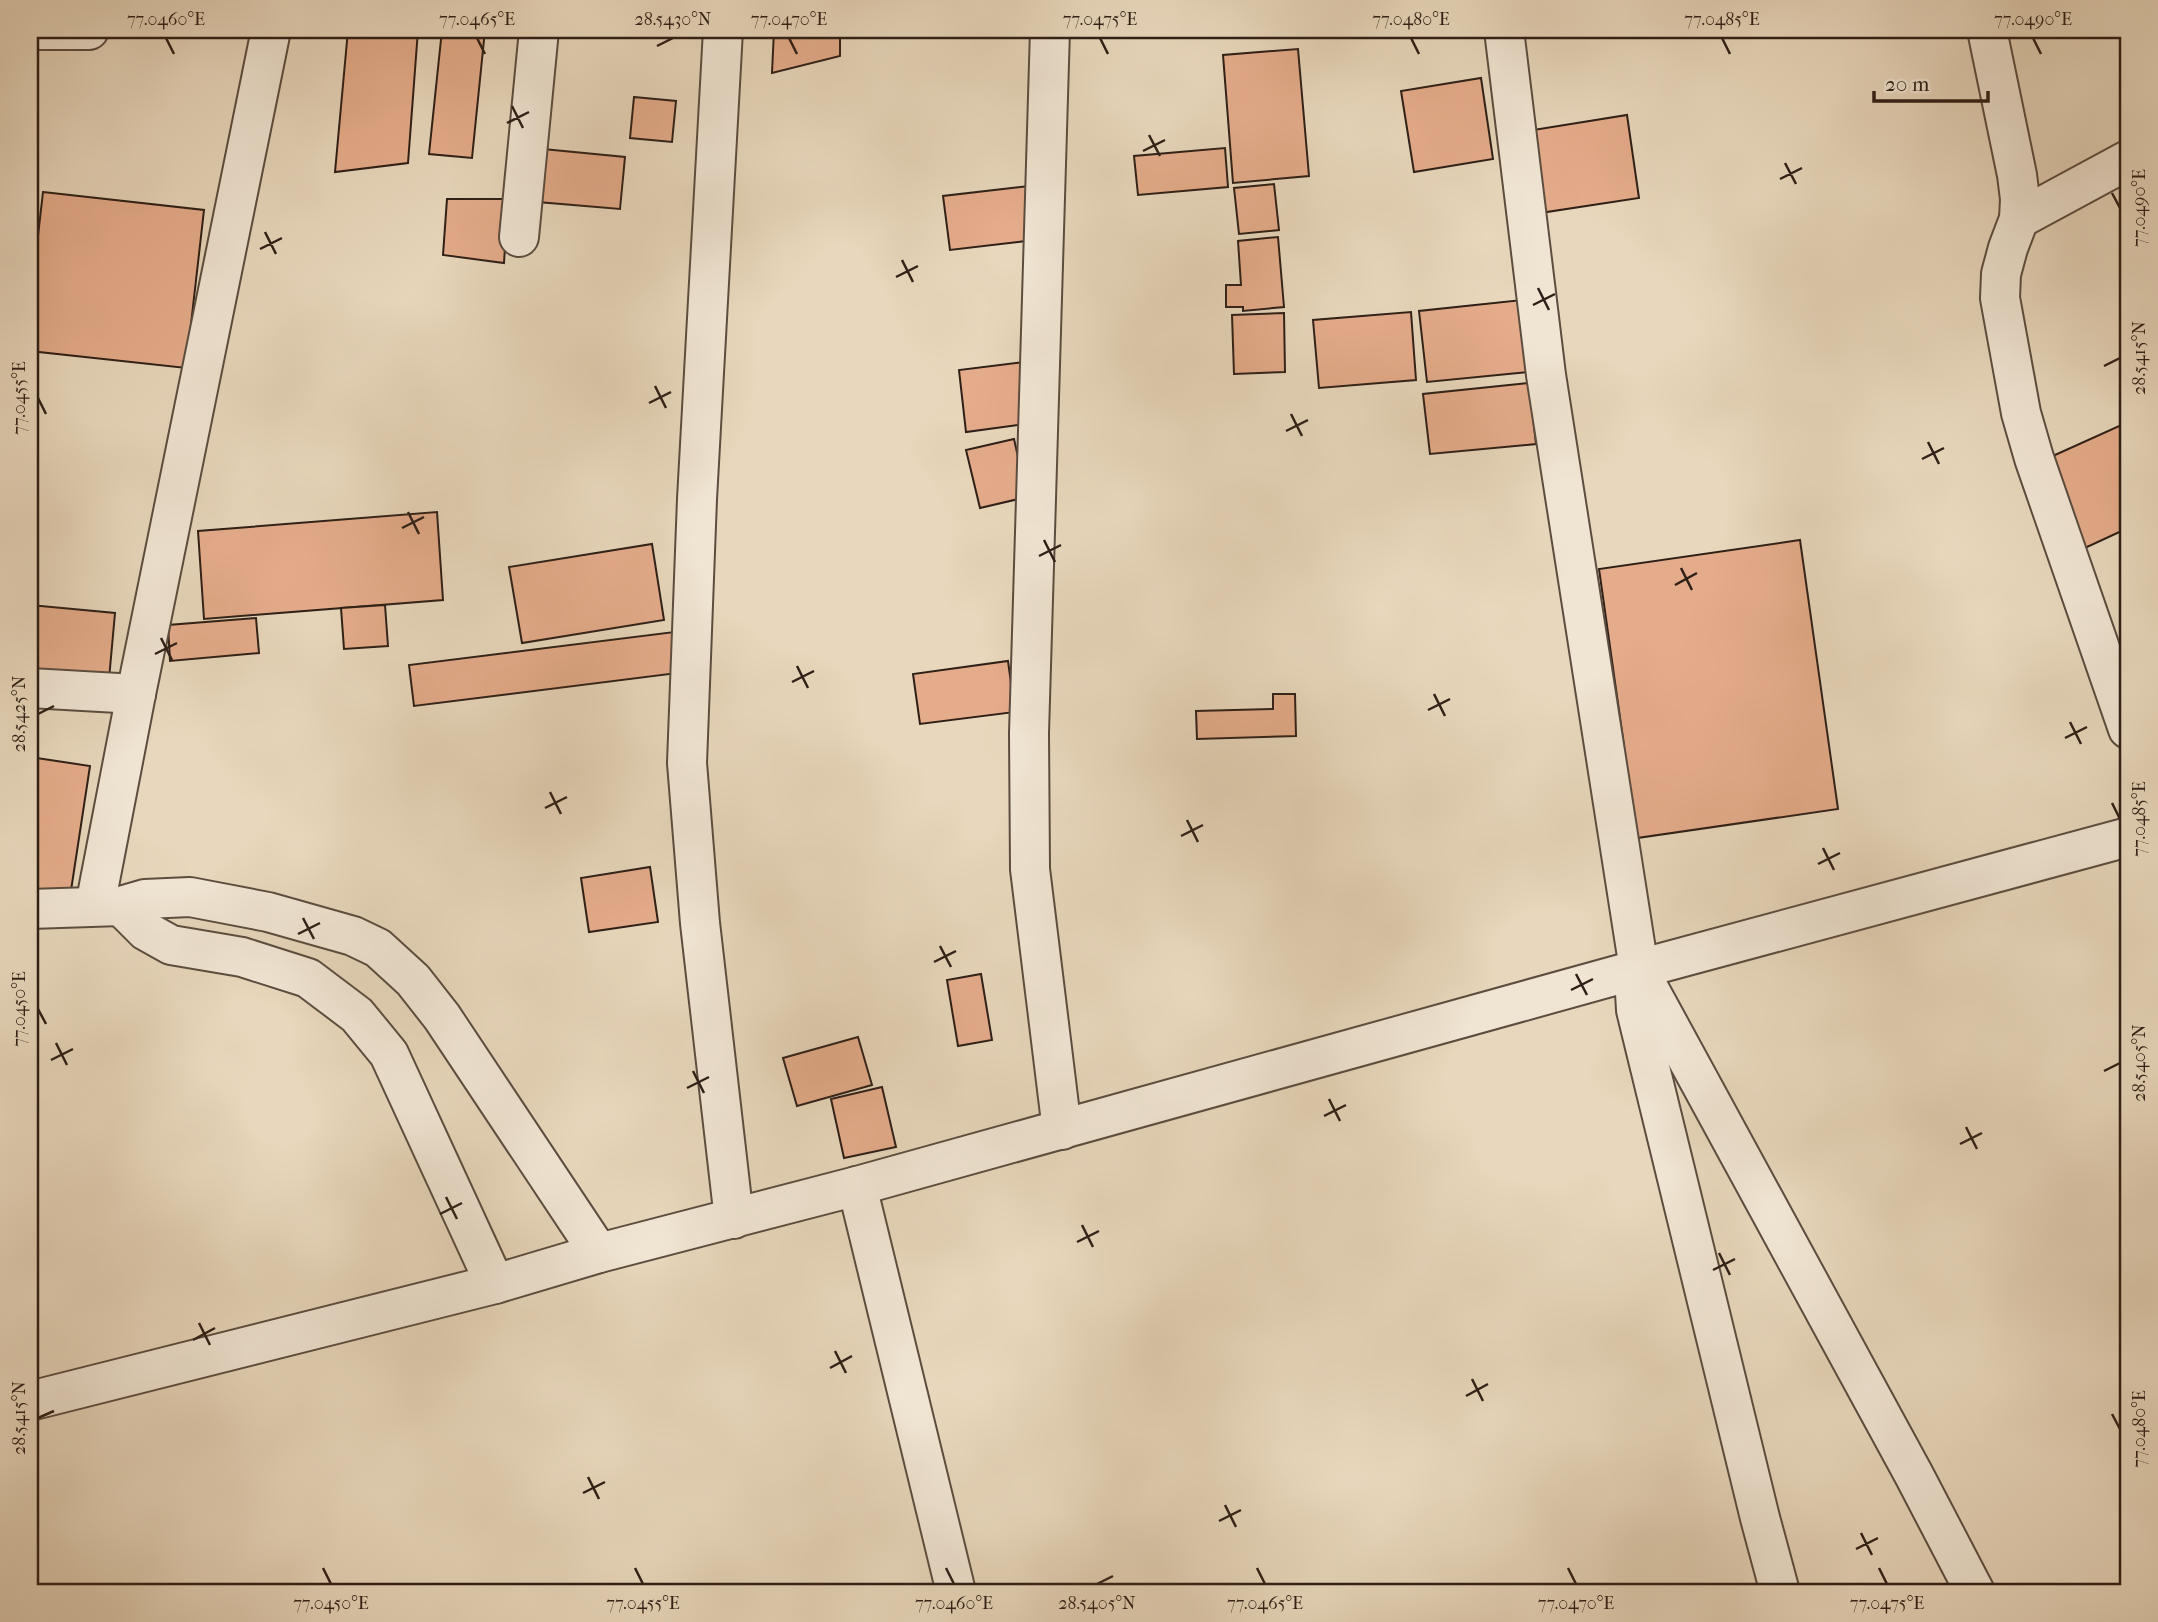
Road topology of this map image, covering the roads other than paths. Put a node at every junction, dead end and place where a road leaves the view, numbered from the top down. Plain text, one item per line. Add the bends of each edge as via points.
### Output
1 (30, 30) edge
2 (89, 30) edge
3 (271, 30) edge
4 (539, 30) edge
5 (723, 30) edge
6 (1050, 30) edge
7 (1504, 30) edge
8 (1987, 30) edge
9 (2128, 160) edge
10 (2019, 219) junction
11 (519, 237) dead end
12 (30, 688) edge
13 (136, 694) junction
14 (2128, 729) edge
15 (2128, 837) edge
16 (108, 906) junction
17 (30, 909) edge
18 (1639, 970) junction
19 (1062, 1130) junction
20 (857, 1186) junction
21 (734, 1219) junction
22 (599, 1253) junction
23 (495, 1284) junction
24 (30, 1401) edge
25 (956, 1592) edge
26 (1780, 1592) edge
27 (1975, 1592) edge

1 - 2 street
3 - 13 street
4 - 11 street
5 - 21 street via 687,763
6 - 19 street via 1029,733 1030,855
7 - 18 street via 1546,375
8 - 10 street via 2017,175
9 - 10 street
10 - 14 street via 2001,274 2000,298 2021,413
12 - 13 street
13 - 16 street
15 - 18 street
16 - 17 street
16 - 22 street via 190,897 268,912 353,936 378,948 413,979 442,1017
16 - 23 street via 170,945 242,957 308,978 357,1015 389,1054
18 - 19 street
18 - 26 street via 1636,1010
18 - 27 street
19 - 20 street
20 - 21 street
20 - 25 street
21 - 22 street
22 - 23 street
23 - 24 street

